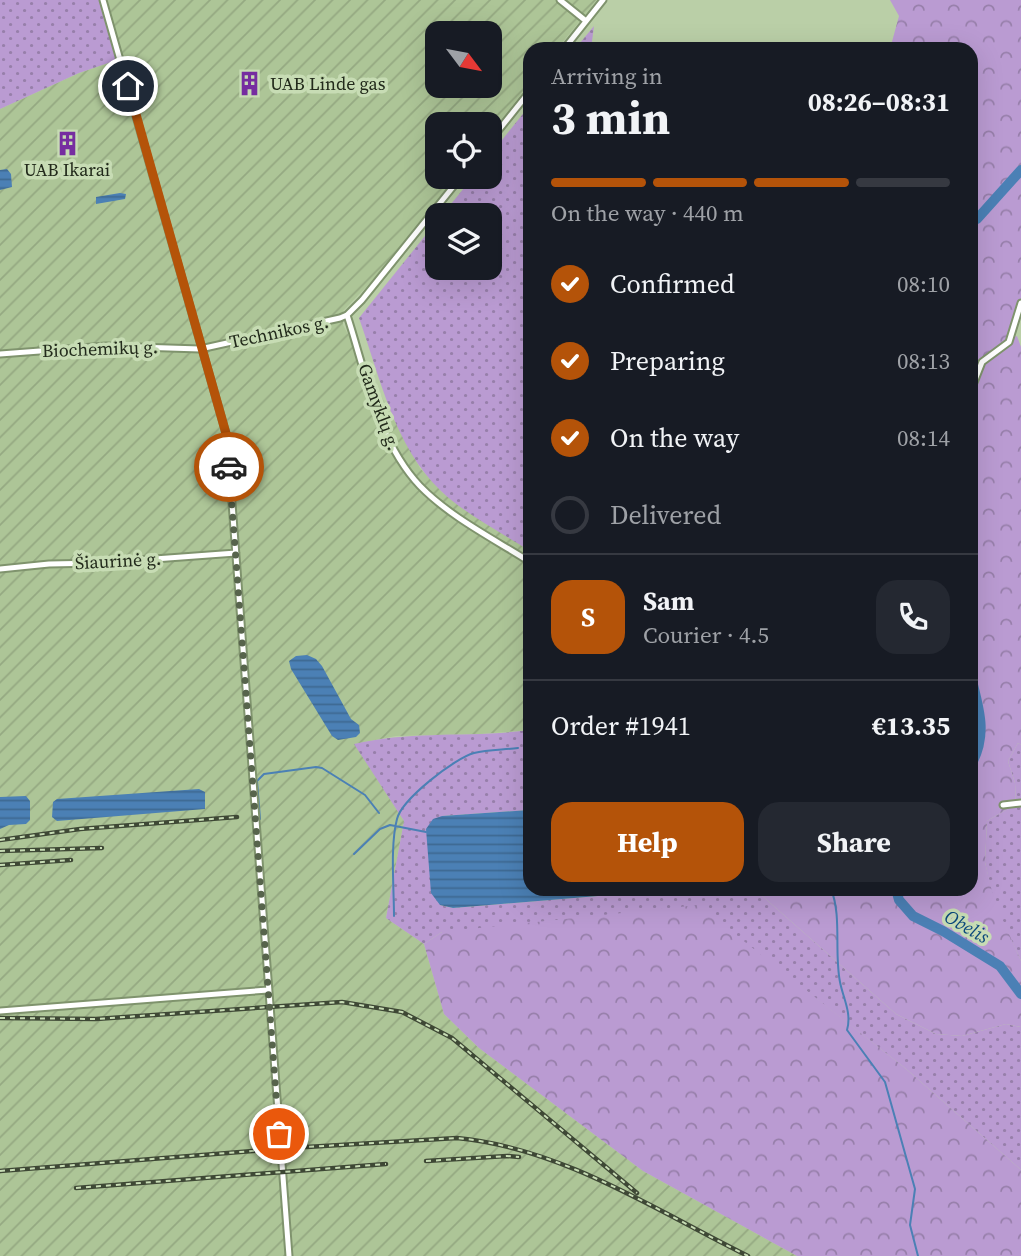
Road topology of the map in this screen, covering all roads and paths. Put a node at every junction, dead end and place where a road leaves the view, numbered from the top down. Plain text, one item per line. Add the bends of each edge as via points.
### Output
1 (103, 0) edge
2 (560, 0) edge
3 (603, 0) edge
4 (586, 21) junction
5 (570, 42) edge
6 (523, 100) edge
7 (502, 126) edge
8 (451, 189) edge
9 (1021, 303) edge
10 (347, 315) junction
11 (200, 349) junction
12 (0, 354) edge
13 (978, 372) edge
14 (236, 553) junction
15 (523, 557) edge
16 (0, 569) edge
17 (1021, 803) edge
18 (1003, 805) dead end
19 (268, 990) junction
20 (0, 1011) edge
21 (289, 1256) edge

1 - 11 street
2 - 4 street
3 - 4 street
4 - 5 street
6 - 7 street
8 - 10 street, Technikos g.
9 - 13 street via 1009,342 982,362
10 - 11 street, Technikos g.
10 - 15 street, Gamyklų g. via 379,417 401,461 445,507
11 - 12 street, Biochemikų g. via 116,346
11 - 14 street via 227,437
14 - 16 street, Šiaurinė g.
14 - 19 street
17 - 18 street
19 - 20 street
19 - 21 street

